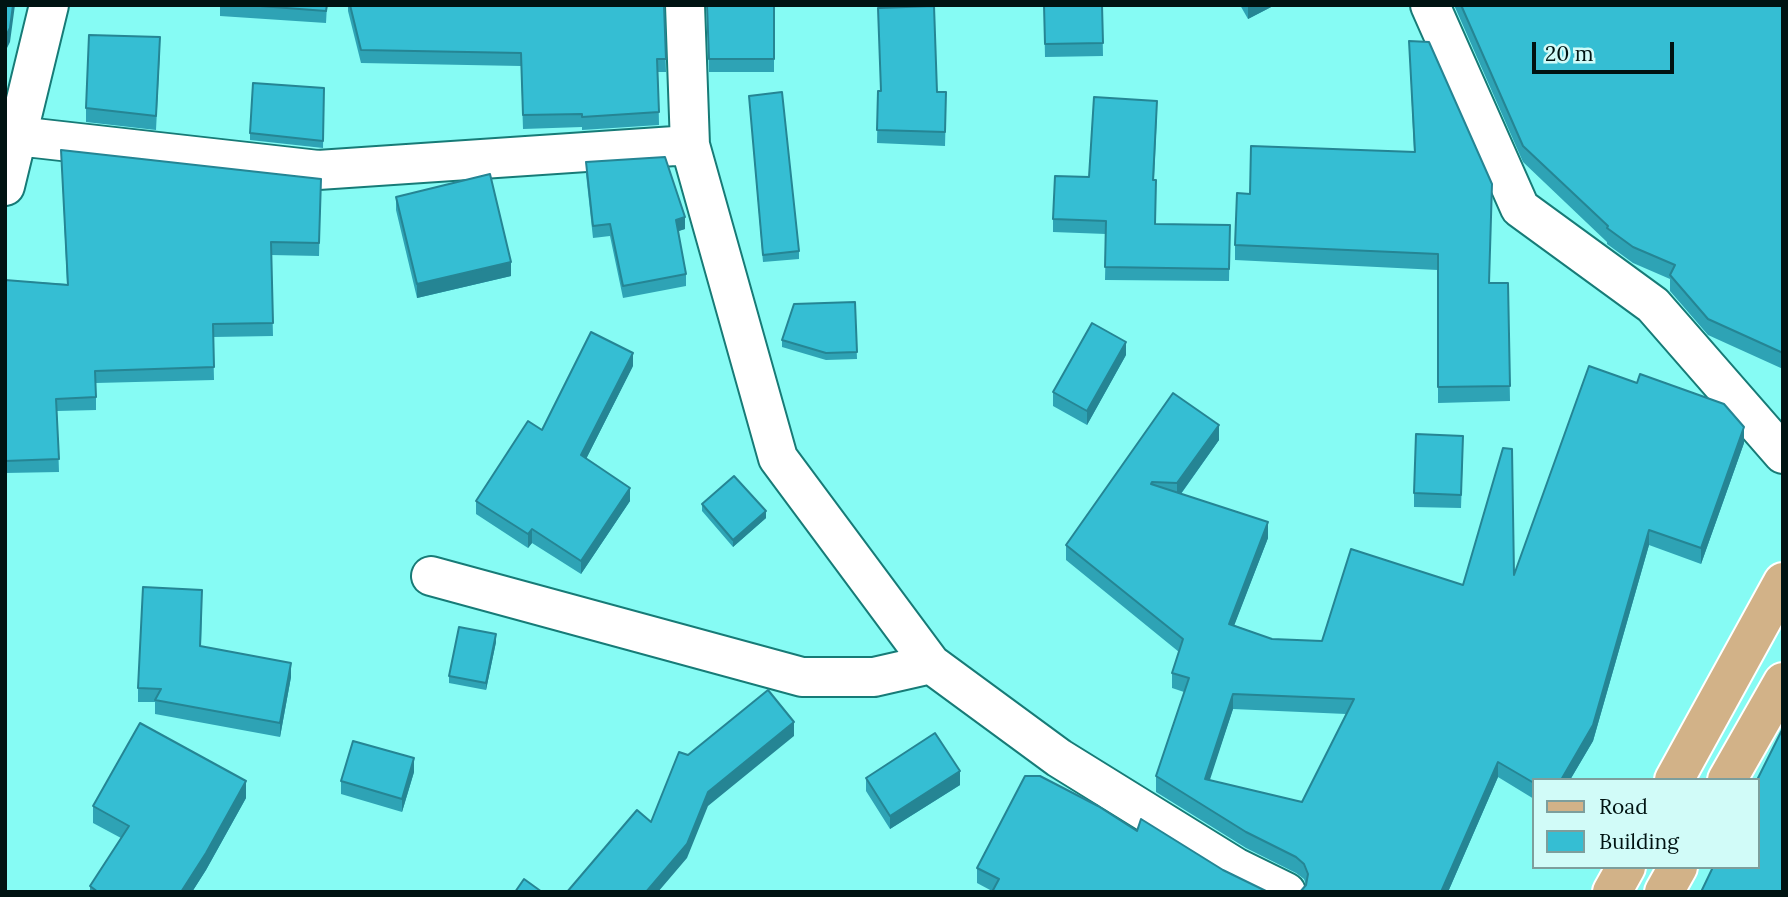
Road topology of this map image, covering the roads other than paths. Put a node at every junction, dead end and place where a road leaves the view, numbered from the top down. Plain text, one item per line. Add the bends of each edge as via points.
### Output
1 (50, 5) edge
2 (685, 5) edge
3 (1430, 5) edge
4 (17, 136) junction
5 (690, 145) junction
6 (5, 186) edge
7 (1783, 454) edge
8 (431, 576) dead end
9 (1783, 582) edge
10 (931, 664) junction
11 (1783, 682) edge
12 (1675, 778) edge
13 (1728, 778) edge
14 (1625, 869) edge
15 (1677, 869) edge
16 (1228, 879) edge
17 (1286, 892) edge
18 (1612, 892) edge
19 (1664, 892) edge

1 - 4 street
2 - 5 street
3 - 7 street via 1520,208 1653,305
4 - 5 street via 318,170
4 - 6 street
5 - 10 street via 778,458
8 - 10 street via 802,677 874,677
9 - 12 main road
10 - 16 street
11 - 13 main road
14 - 18 main road
15 - 19 main road
16 - 17 street

